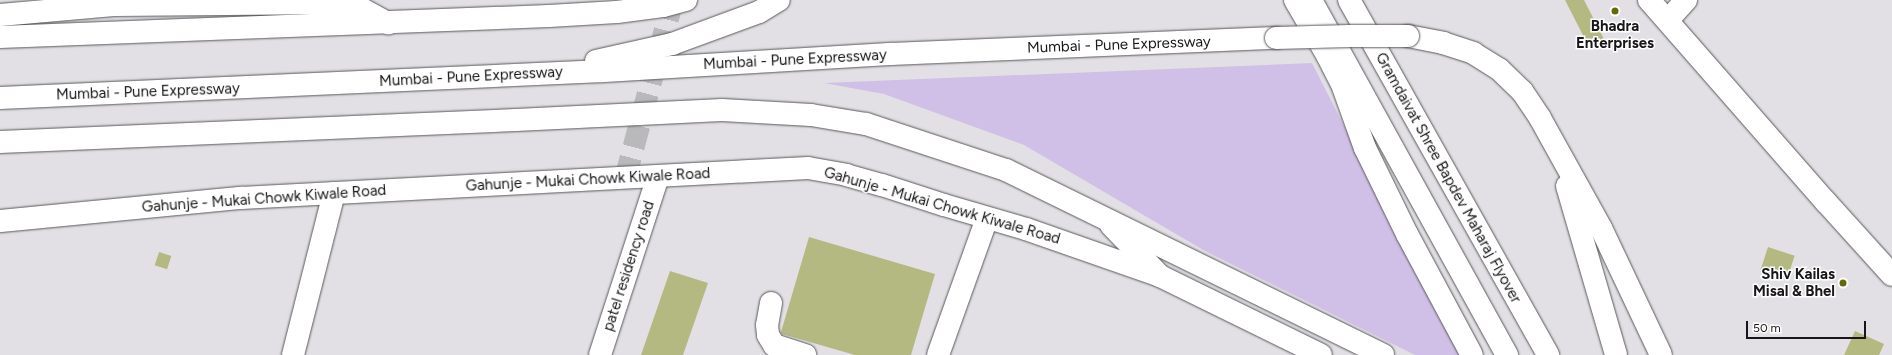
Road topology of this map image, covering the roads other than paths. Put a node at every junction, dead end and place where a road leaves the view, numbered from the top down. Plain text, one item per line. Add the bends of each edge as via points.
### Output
1 (639, 0) edge
2 (686, 0) edge
3 (779, 0) edge
4 (1295, 0) edge
5 (1311, 0) edge
6 (1349, 0) edge
7 (1649, 0) edge
8 (1686, 0) edge
9 (617, 12) junction
10 (0, 15) edge
11 (1668, 20) junction
12 (388, 23) junction
13 (0, 37) edge
14 (1330, 48) junction
15 (542, 73) junction
16 (0, 98) edge
17 (1549, 136) junction
18 (0, 142) edge
19 (658, 177) junction
20 (334, 193) junction
21 (1101, 214) junction
22 (987, 218) junction
23 (0, 221) edge
24 (1889, 265) edge
25 (1160, 276) junction
26 (771, 303) dead end
27 (293, 355) edge
28 (600, 355) edge
29 (805, 355) edge
30 (938, 355) edge
31 (1321, 355) edge
32 (1383, 355) edge
33 (1472, 355) edge
34 (1506, 355) edge
35 (1548, 355) edge
36 (1616, 355) edge
37 (1661, 355) edge

1 - 9 main road
2 - 9 main road
3 - 15 main road via 759,12 672,44
4 - 14 main road
5 - 14 main road
6 - 35 main road, Gramdaivat Shree Bapdev Maharaj Flyover
7 - 11 main road
8 - 11 main road
9 - 12 main road
10 - 12 main road via 114,5 338,3 355,5
11 - 24 main road via 1826,202
12 - 13 main road
14 - 33 main road via 1365,148 1407,234
14 - 34 main road
15 - 16 main road, Mumbai - Pune Expressway
15 - 17 main road, Mumbai - Pune Expressway, bridge via 890,54 1276,38 1408,36 1459,47 1499,69 1531,104
17 - 36 main road via 1572,200
17 - 37 main road via 1601,228
18 - 21 main road via 508,121 650,112 758,111 812,115 866,124 923,141 1006,170
19 - 20 main road, Gahunje - Mukai Chowk Kiwale Road
19 - 22 main road, Gahunje - Mukai Chowk Kiwale Road via 808,168 860,179
19 - 28 main road, patel residency road
20 - 23 main road, Gahunje - Mukai Chowk Kiwale Road via 241,198
20 - 27 main road
21 - 25 main road
21 - 32 main road
22 - 25 main road, Gahunje - Mukai Chowk Kiwale Road via 1026,228
22 - 30 main road
25 - 31 main road
26 - 29 main road via 767,325 768,335 774,345

